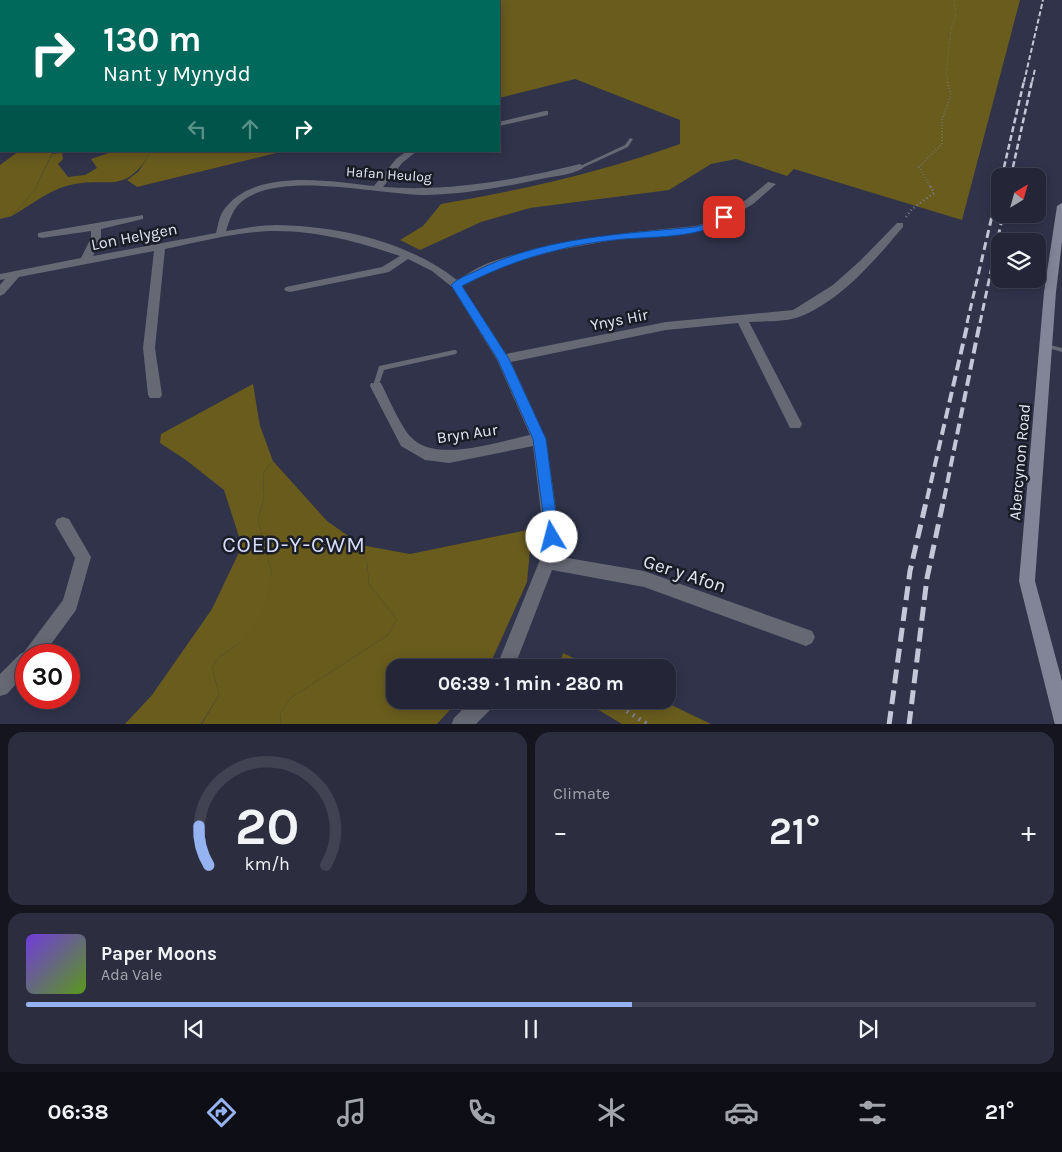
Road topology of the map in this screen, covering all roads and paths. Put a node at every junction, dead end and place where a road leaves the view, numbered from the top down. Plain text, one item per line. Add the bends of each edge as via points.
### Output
1 (954, 0) edge
2 (545, 113) dead end
3 (500, 124) edge
4 (632, 139) dead end
5 (412, 152) edge
6 (580, 167) joint
7 (771, 184) dead end
8 (377, 189) junction
9 (1062, 206) edge
10 (140, 218) dead end
11 (900, 225) joint
12 (96, 227) junction
13 (42, 235) dead end
14 (220, 235) junction
15 (160, 246) junction
16 (408, 255) junction
17 (85, 261) junction
18 (15, 275) junction
19 (0, 277) edge
20 (456, 285) junction
21 (290, 289) dead end
22 (0, 292) edge
23 (742, 319) junction
24 (1046, 346) junction
25 (1062, 350) edge
26 (454, 352) dead end
27 (503, 359) junction
28 (376, 386) joint
29 (155, 395) dead end
30 (795, 424) dead end
31 (539, 439) junction
32 (63, 524) dead end
33 (548, 562) junction
34 (806, 637) dead end
35 (40, 644) edge
36 (509, 659) edge
37 (15, 671) edge
38 (0, 686) edge
39 (478, 709) edge
40 (624, 709) edge
41 (1062, 718) edge
42 (465, 723) edge
43 (649, 724) edge

1 - 11 path via 956,16 951,28 946,75 951,95 942,120 942,144 919,167 934,192 912,209
2 - 3 street
4 - 6 lane via 627,146
5 - 8 street via 399,161
6 - 8 street, Hafan Heulog via 512,184 445,191
7 - 20 street via 750,202 711,225 557,247 493,265
8 - 14 street, Hafan Heulog via 304,181 268,186 239,198 222,218
9 - 24 street, Abercynon Road
10 - 12 street
11 - 23 street, Ynys Hir via 878,250 813,307 795,314
12 - 13 street
12 - 17 street via 96,238
14 - 15 street, Lon Helygen
14 - 16 street, Lon Helygen via 274,228 321,231 360,239
15 - 17 street, Lon Helygen
15 - 29 street via 149,348
16 - 20 street, Lon Helygen via 436,269
16 - 21 street via 385,270
17 - 18 street, Lon Helygen
18 - 19 street, Lon Helygen
18 - 22 street
20 - 27 street, Lon Helygen
23 - 27 street, Ynys Hir via 666,326
23 - 30 street
24 - 25 lane
24 - 41 street, Abercynon Road via 1027,581
26 - 28 lane via 381,368
27 - 31 street, Lon Helygen
28 - 31 street, Bryn Aur via 406,442 430,456 449,457
31 - 33 street, Lon Helygen via 552,537
32 - 35 street via 83,557 70,604
33 - 34 street, Ger y Afon via 644,579
33 - 36 street, Lon Helygen
37 - 38 street
39 - 42 street
40 - 43 path

